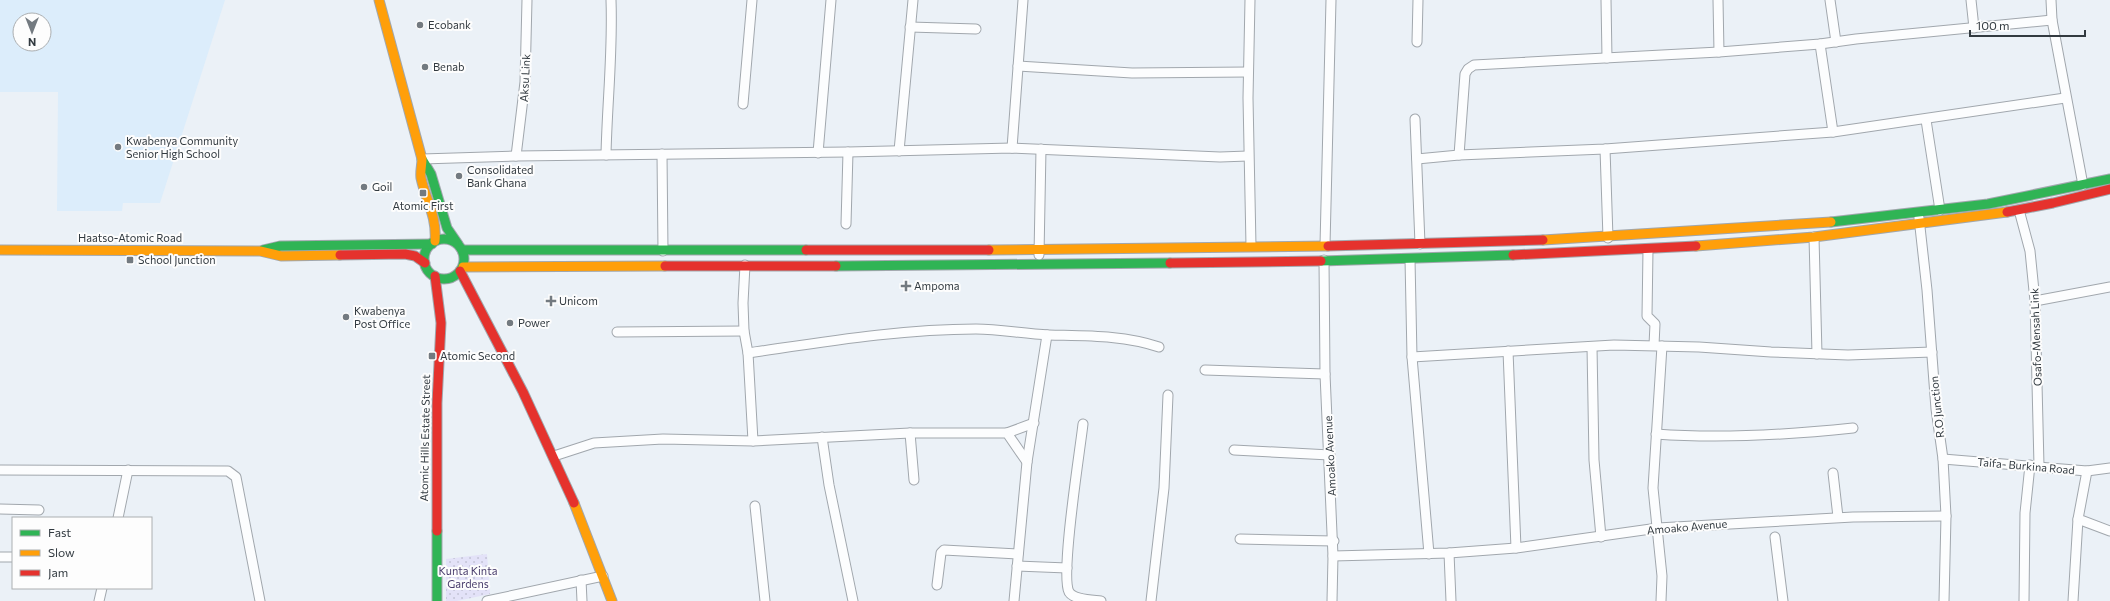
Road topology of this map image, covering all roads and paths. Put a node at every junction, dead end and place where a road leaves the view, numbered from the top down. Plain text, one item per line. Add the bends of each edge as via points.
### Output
1 (379, 0) edge
2 (526, 0) edge
3 (610, 0) edge
4 (752, 0) edge
5 (831, 0) edge
6 (913, 0) edge
7 (1023, 0) edge
8 (1250, 0) edge
9 (1331, 0) edge
10 (1418, 0) edge
11 (1606, 0) edge
12 (1718, 0) edge
13 (1830, 0) edge
14 (1971, 0) edge
15 (2051, 0) edge
16 (2052, 20) junction
17 (910, 27) junction
18 (1974, 28) junction
19 (976, 29) dead end
20 (1417, 42) dead end
21 (1836, 42) junction
22 (1820, 44) junction
23 (1719, 52) junction
24 (1607, 58) junction
25 (1018, 66) junction
26 (1248, 72) junction
27 (2065, 98) junction
28 (743, 104) dead end
29 (1415, 119) dead end
30 (1926, 120) junction
31 (1834, 132) junction
32 (1012, 148) junction
33 (1041, 149) junction
34 (1606, 149) junction
35 (899, 151) junction
36 (848, 152) junction
37 (818, 153) junction
38 (662, 154) junction
39 (606, 155) junction
40 (1459, 155) junction
41 (516, 156) junction
42 (1248, 156) junction
43 (1417, 158) junction
44 (422, 159) junction
45 (2110, 179) edge
46 (2083, 185) junction
47 (2110, 189) edge
48 (1940, 210) junction
49 (2019, 210) junction
50 (1918, 213) junction
51 (1920, 223) junction
52 (846, 224) dead end
53 (1814, 237) junction
54 (1608, 238) junction
55 (433, 243) junction
56 (1420, 244) junction
57 (1325, 245) junction
58 (1251, 246) junction
59 (460, 247) junction
60 (0, 250) edge
61 (663, 250) junction
62 (1648, 250) junction
63 (260, 251) junction
64 (1039, 251) junction
65 (1410, 259) junction
66 (1324, 260) junction
67 (425, 263) junction
68 (1039, 264) junction
69 (745, 265) junction
70 (462, 269) junction
71 (435, 276) junction
72 (2110, 287) edge
73 (2035, 301) junction
74 (744, 331) junction
75 (617, 332) dead end
76 (1047, 335) junction
77 (1658, 346) junction
78 (1159, 347) dead end
79 (1592, 347) junction
80 (1508, 352) junction
81 (1932, 352) junction
82 (748, 353) junction
83 (1817, 354) junction
84 (1412, 357) junction
85 (1205, 370) dead end
86 (1325, 374) junction
87 (1168, 395) dead end
88 (1034, 423) junction
89 (1083, 424) dead end
90 (1853, 428) dead end
91 (910, 433) junction
92 (1007, 433) junction
93 (1656, 434) junction
94 (822, 437) junction
95 (753, 441) junction
96 (1234, 450) dead end
97 (1330, 455) junction
98 (554, 456) junction
99 (1943, 459) junction
100 (1028, 462) junction
101 (2030, 465) junction
102 (2040, 466) junction
103 (2110, 468) edge
104 (0, 470) edge
105 (128, 470) junction
106 (2087, 472) junction
107 (1833, 473) dead end
108 (914, 480) dead end
109 (755, 506) dead end
110 (0, 509) edge
111 (39, 510) dead end
112 (1946, 516) junction
113 (118, 517) edge
114 (1838, 518) junction
115 (2078, 519) junction
116 (1658, 528) junction
117 (2110, 531) edge
118 (1601, 537) junction
119 (1775, 537) dead end
120 (1240, 539) dead end
121 (1334, 541) junction
122 (1516, 548) junction
123 (1449, 553) junction
124 (1018, 554) junction
125 (1429, 554) junction
126 (1333, 556) junction
127 (0, 557) edge
128 (12, 557) edge
129 (1017, 566) junction
130 (1067, 568) junction
131 (603, 576) junction
132 (581, 580) junction
133 (937, 585) dead end
134 (102, 589) edge
135 (100, 601) edge
136 (260, 601) edge
137 (437, 601) edge
138 (487, 601) edge
139 (582, 601) edge
140 (612, 601) edge
141 (765, 601) edge
142 (853, 601) edge
143 (1014, 601) edge
144 (1101, 601) edge
145 (1151, 601) edge
146 (1332, 601) edge
147 (1451, 601) edge
148 (1661, 601) edge
149 (1783, 601) edge
150 (1944, 601) edge
151 (2024, 601) edge
152 (2073, 601) edge

1 - 44 street via 407,95
2 - 41 street, Aksu Link via 525,82
3 - 39 street via 612,38
4 - 28 street
5 - 37 street
6 - 17 street
7 - 25 street
8 - 26 street
9 - 57 street
10 - 20 street
11 - 24 street
12 - 23 street
13 - 21 street
14 - 18 street
15 - 16 street
16 - 18 street
16 - 27 street
17 - 19 street
17 - 35 street
18 - 21 street
21 - 22 street
22 - 23 street
22 - 31 street
23 - 24 street
24 - 40 street via 1474,64 1465,74
25 - 26 street via 1132,73
25 - 32 street
26 - 42 street
27 - 30 street
27 - 46 street
29 - 43 street
30 - 31 street
30 - 48 street
31 - 34 street
32 - 33 street
32 - 35 street
33 - 42 street
33 - 64 street
34 - 40 street
34 - 54 street
35 - 36 street
36 - 37 street
36 - 52 street
37 - 38 street
38 - 39 street
38 - 61 street
39 - 41 street
40 - 43 street
41 - 44 street
42 - 58 street
43 - 56 street
44 - 55 street via 421,176 432,208 436,230
44 - 59 street via 431,174 447,228
45 - 46 street
46 - 48 street
47 - 49 street
48 - 50 street
49 - 51 street
49 - 73 street, Osafo-Mensah Link via 2030,250
50 - 51 street, R.O Junction
50 - 54 street via 1856,221
51 - 53 street
51 - 81 street, R.O Junction
53 - 62 street
53 - 83 street
54 - 56 street
55 - 59 street via 445,240
55 - 63 street via 285,246
55 - 67 street via 426,253
56 - 57 street
57 - 58 street
58 - 64 street
59 - 61 street
59 - 70 street via 464,257
60 - 63 street, Haatso-Atomic Road
61 - 64 street
62 - 65 street
62 - 77 street via 1647,316 1655,324
63 - 67 street via 281,256 410,254
64 - 68 street
65 - 66 street
65 - 84 street
66 - 68 street
66 - 86 street, Amoako Avenue
67 - 71 street
68 - 69 street
69 - 70 street
69 - 74 street
70 - 71 street via 449,278
70 - 98 street
71 - 137 street, Atomic Hills Estate Street via 440,325 437,410
72 - 73 street
73 - 102 street, Osafo-Mensah Link
74 - 75 street
74 - 82 street
76 - 78 street via 1112,336
76 - 82 street via 978,329 916,330
76 - 88 street
77 - 79 street
77 - 83 street
77 - 93 street
79 - 80 street
79 - 118 street via 1594,460
80 - 84 street
80 - 122 street
81 - 83 street
81 - 99 street, R.O Junction
82 - 95 street
84 - 125 street
85 - 86 street
86 - 97 street, Amoako Avenue
87 - 145 street via 1164,488
88 - 92 street
88 - 100 street
89 - 130 street
90 - 93 street via 1775,436 1703,437
91 - 92 street
91 - 94 street
91 - 108 street
92 - 100 street
93 - 116 street via 1654,509
94 - 95 street
94 - 142 street via 829,485
95 - 98 street via 663,439 594,443
96 - 97 street
97 - 121 street, Amoako Avenue
98 - 131 street
99 - 101 street, Taifa- Burkina Road
99 - 112 street, R.O Junction
100 - 124 street
101 - 102 street, Taifa- Burkina Road
101 - 151 street via 2025,512
102 - 106 street, Taifa- Burkina Road
103 - 106 street, Taifa- Burkina Road
104 - 105 street
105 - 113 street
105 - 136 street via 228,471 234,474
106 - 115 street
107 - 114 street
109 - 141 street
110 - 111 street
112 - 114 street, Amoako Avenue
112 - 150 street, R.O Junction
114 - 116 street, Amoako Avenue
115 - 117 street
115 - 152 street
116 - 118 street, Amoako Avenue
116 - 148 street via 1662,576
118 - 122 street, Amoako Avenue
119 - 149 street
120 - 121 street
121 - 126 street, Amoako Avenue
122 - 123 street, Amoako Avenue
123 - 125 street, Amoako Avenue
123 - 147 street
124 - 129 street
124 - 133 street via 944,550 941,553
125 - 126 street, Amoako Avenue
126 - 146 street
127 - 128 street
129 - 130 street
129 - 143 street
130 - 144 street via 1066,581 1075,597
131 - 132 street
131 - 140 street
132 - 138 street
132 - 139 street
134 - 135 street

